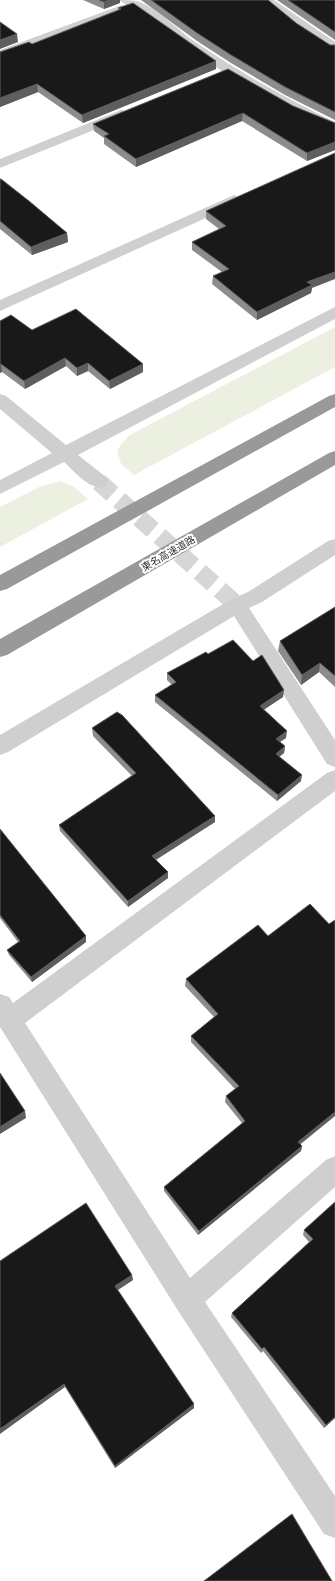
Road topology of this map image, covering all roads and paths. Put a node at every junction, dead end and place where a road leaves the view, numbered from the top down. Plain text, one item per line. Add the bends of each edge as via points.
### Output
1 (266, 0) edge
2 (130, 2) edge
3 (335, 48) edge
4 (0, 56) edge
5 (230, 69) junction
6 (215, 75) edge
7 (136, 108) edge
8 (329, 111) edge
9 (316, 117) junction
10 (335, 127) edge
11 (0, 164) edge
12 (250, 193) edge
13 (0, 306) edge
14 (335, 312) edge
15 (0, 400) edge
16 (335, 400) edge
17 (65, 454) junction
18 (335, 457) edge
19 (99, 482) tunnel mouth
20 (0, 488) edge
21 (335, 546) edge
22 (0, 584) edge
23 (236, 605) junction
24 (0, 649) edge
25 (0, 746) edge
26 (335, 758) edge
27 (335, 779) edge
28 (5, 1013) edge
29 (335, 1169) edge
30 (187, 1299) junction
31 (335, 1524) edge

1 - 3 street
2 - 4 street
2 - 5 street
5 - 6 street
5 - 9 street
7 - 11 street
8 - 9 street
9 - 10 street
12 - 13 street
14 - 17 street
15 - 17 street
16 - 22 highway
17 - 19 street
17 - 20 street
18 - 24 highway, 東名高速道路
21 - 23 street via 255,597
23 - 25 street
23 - 26 street
27 - 28 street
28 - 30 street
29 - 30 street
30 - 31 street

